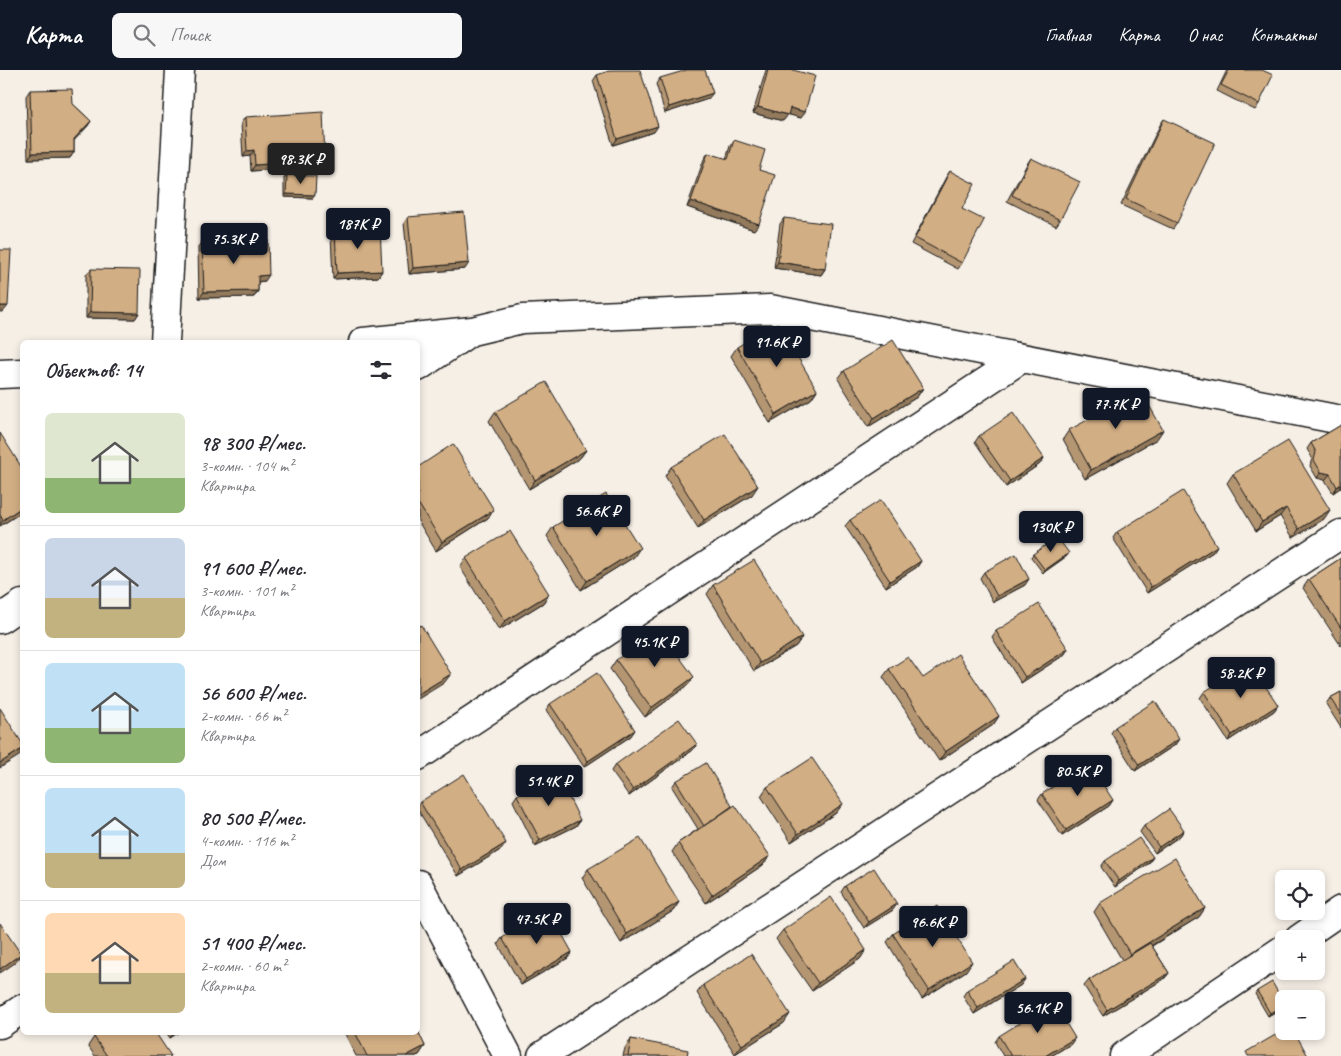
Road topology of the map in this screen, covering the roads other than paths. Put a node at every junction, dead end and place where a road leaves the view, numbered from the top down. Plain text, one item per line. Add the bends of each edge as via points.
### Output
1 (180, 70) edge
2 (472, 331) junction
3 (165, 340) edge
4 (383, 340) edge
5 (1022, 358) junction
6 (420, 366) edge
7 (20, 373) edge
8 (0, 374) edge
9 (1341, 420) edge
10 (1341, 534) edge
11 (20, 605) edge
12 (0, 619) edge
13 (420, 755) edge
14 (420, 888) edge
15 (1341, 910) edge
16 (1312, 930) edge
17 (1275, 955) edge
18 (20, 1010) edge
19 (0, 1024) edge
20 (508, 1056) edge
21 (542, 1056) edge
22 (1124, 1056) edge

1 - 3 street
2 - 4 street
2 - 5 street via 522,319 770,308
2 - 6 street
5 - 9 street
5 - 13 street
7 - 8 street
10 - 21 street
11 - 12 street
14 - 20 street
15 - 16 street
17 - 22 street
18 - 19 street

